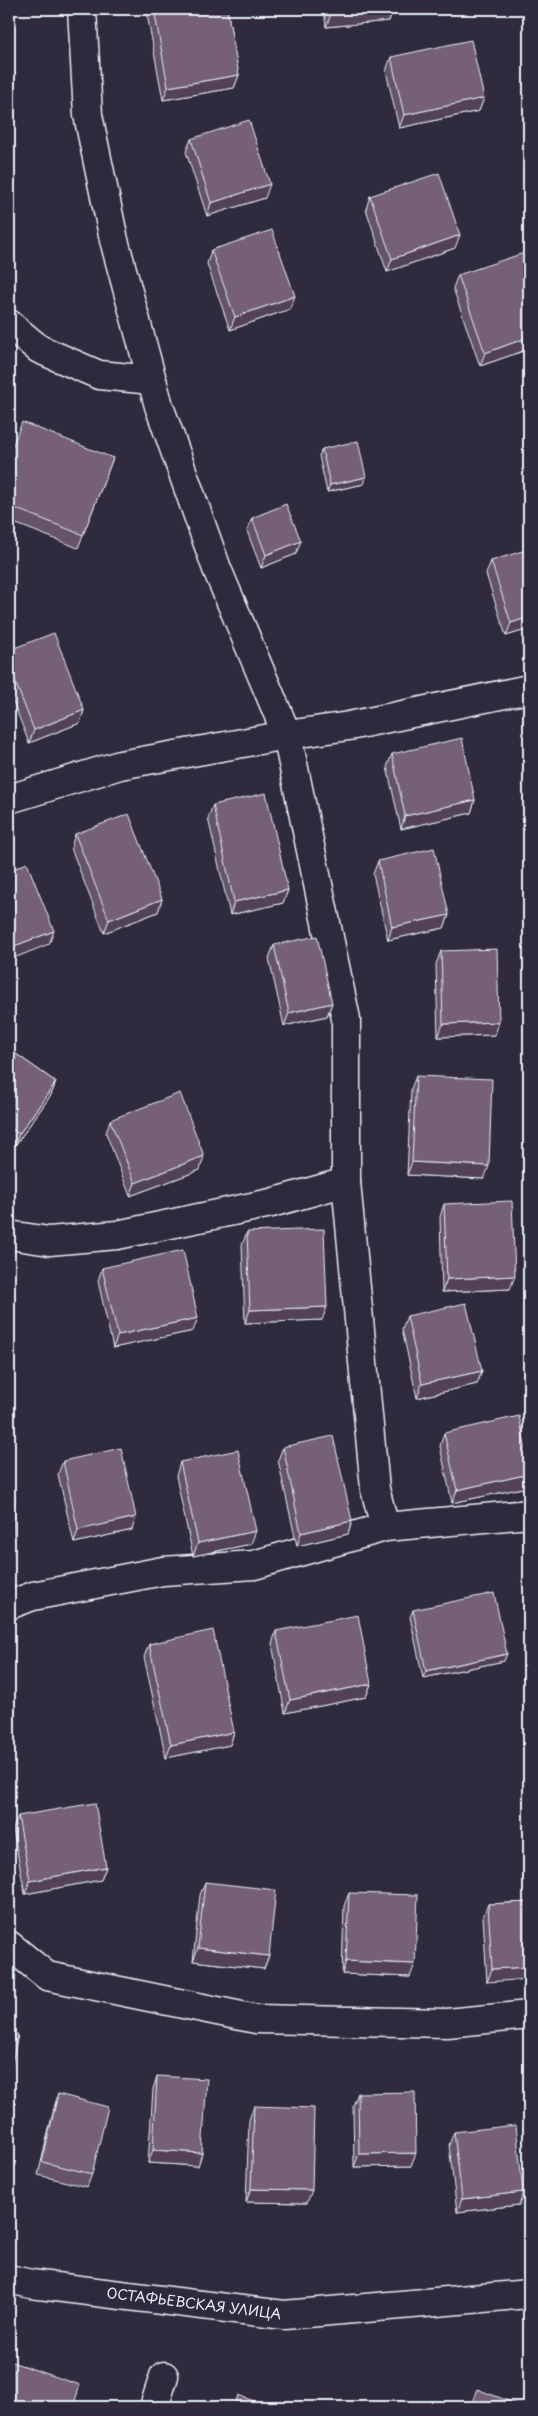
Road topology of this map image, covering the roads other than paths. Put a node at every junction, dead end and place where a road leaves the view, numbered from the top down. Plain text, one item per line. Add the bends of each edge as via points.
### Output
1 (82, 9) edge
2 (9, 324) edge
3 (152, 380) junction
4 (529, 689) edge
5 (286, 735) junction
6 (9, 799) edge
7 (346, 1182) junction
8 (9, 1235) edge
9 (529, 1514) edge
10 (385, 1526) junction
11 (9, 1605) edge
12 (9, 1945) edge
13 (529, 2015) edge
14 (9, 2279) edge
15 (529, 2294) edge
16 (164, 2376) dead end
17 (154, 2407) edge

1 - 3 street via 88,115 114,240
2 - 3 street via 39,349 99,375
3 - 5 street via 217,569
4 - 5 street via 349,726
5 - 6 street via 120,765
5 - 7 street via 346,1019
7 - 8 street via 271,1203 117,1235 49,1241
7 - 10 street via 374,1489
9 - 10 street
10 - 11 street via 254,1565 163,1571 33,1596
12 - 13 street via 48,1976 256,2019 447,2023
14 - 15 street, ОСТАФЬЕВСКАЯ УЛИЦА via 284,2315
16 - 17 street

